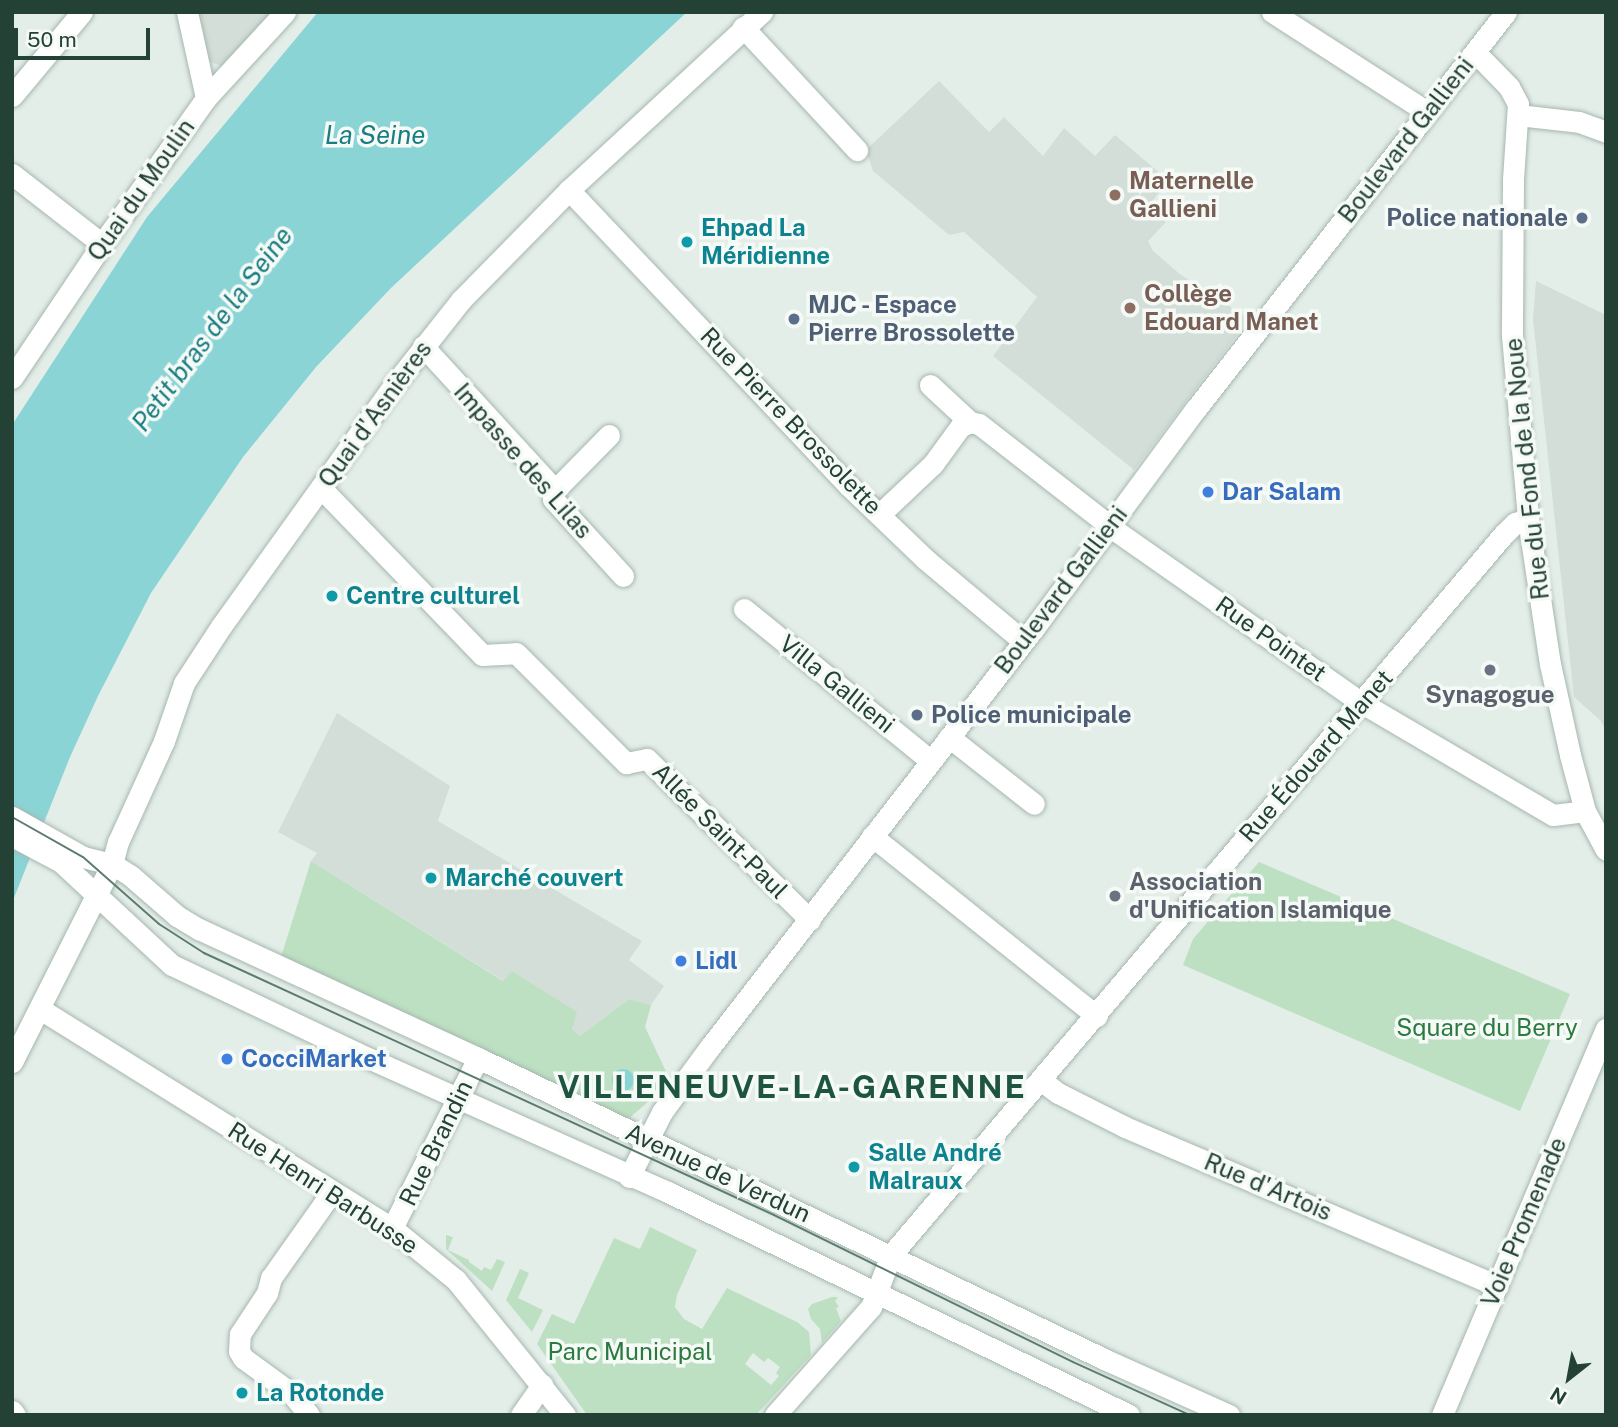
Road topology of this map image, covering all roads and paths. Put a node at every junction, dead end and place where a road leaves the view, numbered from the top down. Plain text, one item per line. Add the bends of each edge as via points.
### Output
1 (82, 12) edge
2 (187, 12) edge
3 (285, 12) edge
4 (762, 12) edge
5 (1272, 12) edge
6 (1506, 12) edge
7 (743, 27) junction
8 (1475, 52) junction
9 (12, 96) edge
10 (206, 98) junction
11 (1427, 112) junction
12 (1518, 115) junction
13 (1606, 132) edge
14 (857, 149) dead end
15 (12, 174) edge
16 (569, 190) junction
17 (102, 244) junction
18 (423, 346) junction
19 (12, 378) edge
20 (930, 385) dead end
21 (970, 422) junction
22 (609, 435) dead end
23 (321, 488) junction
24 (555, 490) junction
25 (880, 514) junction
26 (1528, 519) junction
27 (1110, 526) junction
28 (623, 576) dead end
29 (744, 609) dead end
30 (1023, 641) junction
31 (1362, 704) junction
32 (949, 737) junction
33 (930, 760) junction
34 (1034, 804) dead end
35 (1585, 811) junction
36 (12, 817) edge
37 (12, 836) edge
38 (872, 836) junction
39 (1606, 850) edge
40 (63, 853) junction
41 (112, 864) junction
42 (96, 895) junction
43 (810, 920) junction
44 (40, 1009) junction
45 (1097, 1016) junction
46 (1606, 1029) edge
47 (478, 1058) junction
48 (12, 1062) edge
49 (1042, 1081) junction
50 (459, 1098) junction
51 (648, 1139) junction
52 (629, 1177) junction
53 (332, 1192) junction
54 (392, 1228) junction
55 (891, 1255) junction
56 (1497, 1286) junction
57 (879, 1292) junction
58 (542, 1385) junction
59 (1446, 1405) edge
60 (309, 1415) edge
61 (521, 1415) edge
62 (565, 1415) edge
63 (775, 1415) edge
64 (1129, 1415) edge
65 (1229, 1415) edge

1 - 9 street
2 - 10 street
3 - 10 street, Quai du Moulin
4 - 7 street, Quai d'Asnières
5 - 11 street
6 - 8 street, Boulevard Gallieni
7 - 14 street
7 - 16 street, Quai d'Asnières
8 - 11 street, Boulevard Gallieni
8 - 12 street, Rue du Fond de la Noue via 1514,92
10 - 17 street, Quai du Moulin
11 - 27 street, Boulevard Gallieni
12 - 13 street via 1579,122
12 - 26 street, Rue du Fond de la Noue via 1512,335
15 - 17 street
16 - 18 street, Quai d'Asnières via 461,300
16 - 25 street, Rue Pierre Brossolette
17 - 19 street, Quai du Moulin
18 - 23 street, Quai d'Asnières
18 - 24 street, Impasse des Lilas
20 - 21 street
21 - 25 street via 960,427 933,464
21 - 27 street, Rue Pointet via 979,424
22 - 24 street
23 - 41 street, Quai d'Asnières via 184,683
23 - 43 street, Allée Saint-Paul via 482,655 516,653 626,763 647,758
24 - 28 street, Impasse des Lilas via 553,499
25 - 30 street, Rue Pierre Brossolette via 925,559
26 - 31 street, Rue Édouard Manet via 1515,523 1503,535
26 - 35 street, Rue du Fond de la Noue via 1550,664
27 - 30 street, Boulevard Gallieni
27 - 31 street, Rue Pointet
29 - 33 street, Villa Gallieni
30 - 32 street, Boulevard Gallieni
31 - 35 street, Rue Pointet via 1553,815
31 - 45 street, Rue Édouard Manet
32 - 33 street, Boulevard Gallieni
32 - 34 street
33 - 38 street, Boulevard Gallieni
35 - 39 street, Rue du Fond de la Noue
36 - 40 street
37 - 40 street
38 - 43 street, Boulevard Gallieni
38 - 45 street
40 - 41 street, Avenue de Verdun
40 - 42 street, Avenue de Verdun
41 - 42 street, Quai d'Asnières
41 - 47 street, Avenue de Verdun via 199,929
42 - 44 street, Quai d'Asnières
42 - 50 street, Avenue de Verdun via 172,965
43 - 51 street, Boulevard Gallieni via 710,1047
44 - 48 street, Quai d'Asnières
44 - 53 street, Rue Henri Barbusse
45 - 49 street, Rue Édouard Manet
46 - 56 street, Voie Promenade
47 - 50 street, Rue Brandin
47 - 51 street, Avenue de Verdun
49 - 55 street, Rue Édouard Manet
49 - 56 street, Rue d'Artois via 1125,1127
50 - 52 street, Avenue de Verdun
50 - 54 street, Rue Brandin
51 - 52 street, Boulevard Gallieni
51 - 55 street, Avenue de Verdun
52 - 57 street, Avenue de Verdun
53 - 54 street, Rue Henri Barbusse
53 - 60 street via 271,1278 267,1293 240,1334 243,1358 291,1393
54 - 58 street, Rue Henri Barbusse via 456,1280
55 - 57 street
55 - 65 street, Avenue de Verdun via 1056,1337
56 - 59 street, Voie Promenade
57 - 63 street via 871,1307
57 - 64 street, Avenue de Verdun
58 - 61 street
58 - 62 street, Rue Henri Barbusse

